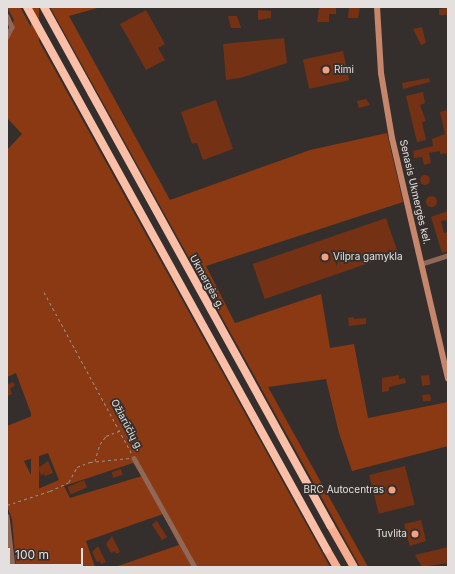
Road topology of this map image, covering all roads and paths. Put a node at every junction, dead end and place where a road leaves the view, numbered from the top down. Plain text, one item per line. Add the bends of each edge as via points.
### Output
1 (27, 7) edge
2 (44, 7) edge
3 (377, 7) edge
4 (7, 16) edge
5 (7, 37) edge
6 (448, 255) edge
7 (421, 264) junction
8 (44, 292) dead end
9 (448, 378) edge
10 (120, 431) junction
11 (134, 458) junction
12 (94, 462) junction
13 (7, 505) edge
14 (7, 516) edge
15 (339, 541) junction
16 (13, 567) edge
17 (195, 567) edge
18 (337, 567) edge
19 (354, 567) edge
20 (358, 567) edge

1 - 18 highway
2 - 15 highway, Ukmergės g.
3 - 7 main road, Senasis Ukmergės kel. via 386,108
4 - 5 street via 12,27
6 - 7 street
7 - 9 main road, Senasis Ukmergės kel.
8 - 10 path, Ožiarūčių g.
10 - 11 path, Ožiarūčių g.
10 - 12 path via 106,436 100,444
11 - 12 path
11 - 17 street, Ožiarūčių g.
12 - 13 path via 77,467 69,482
14 - 16 street
15 - 19 highway, Ukmergės g.
15 - 20 highway

